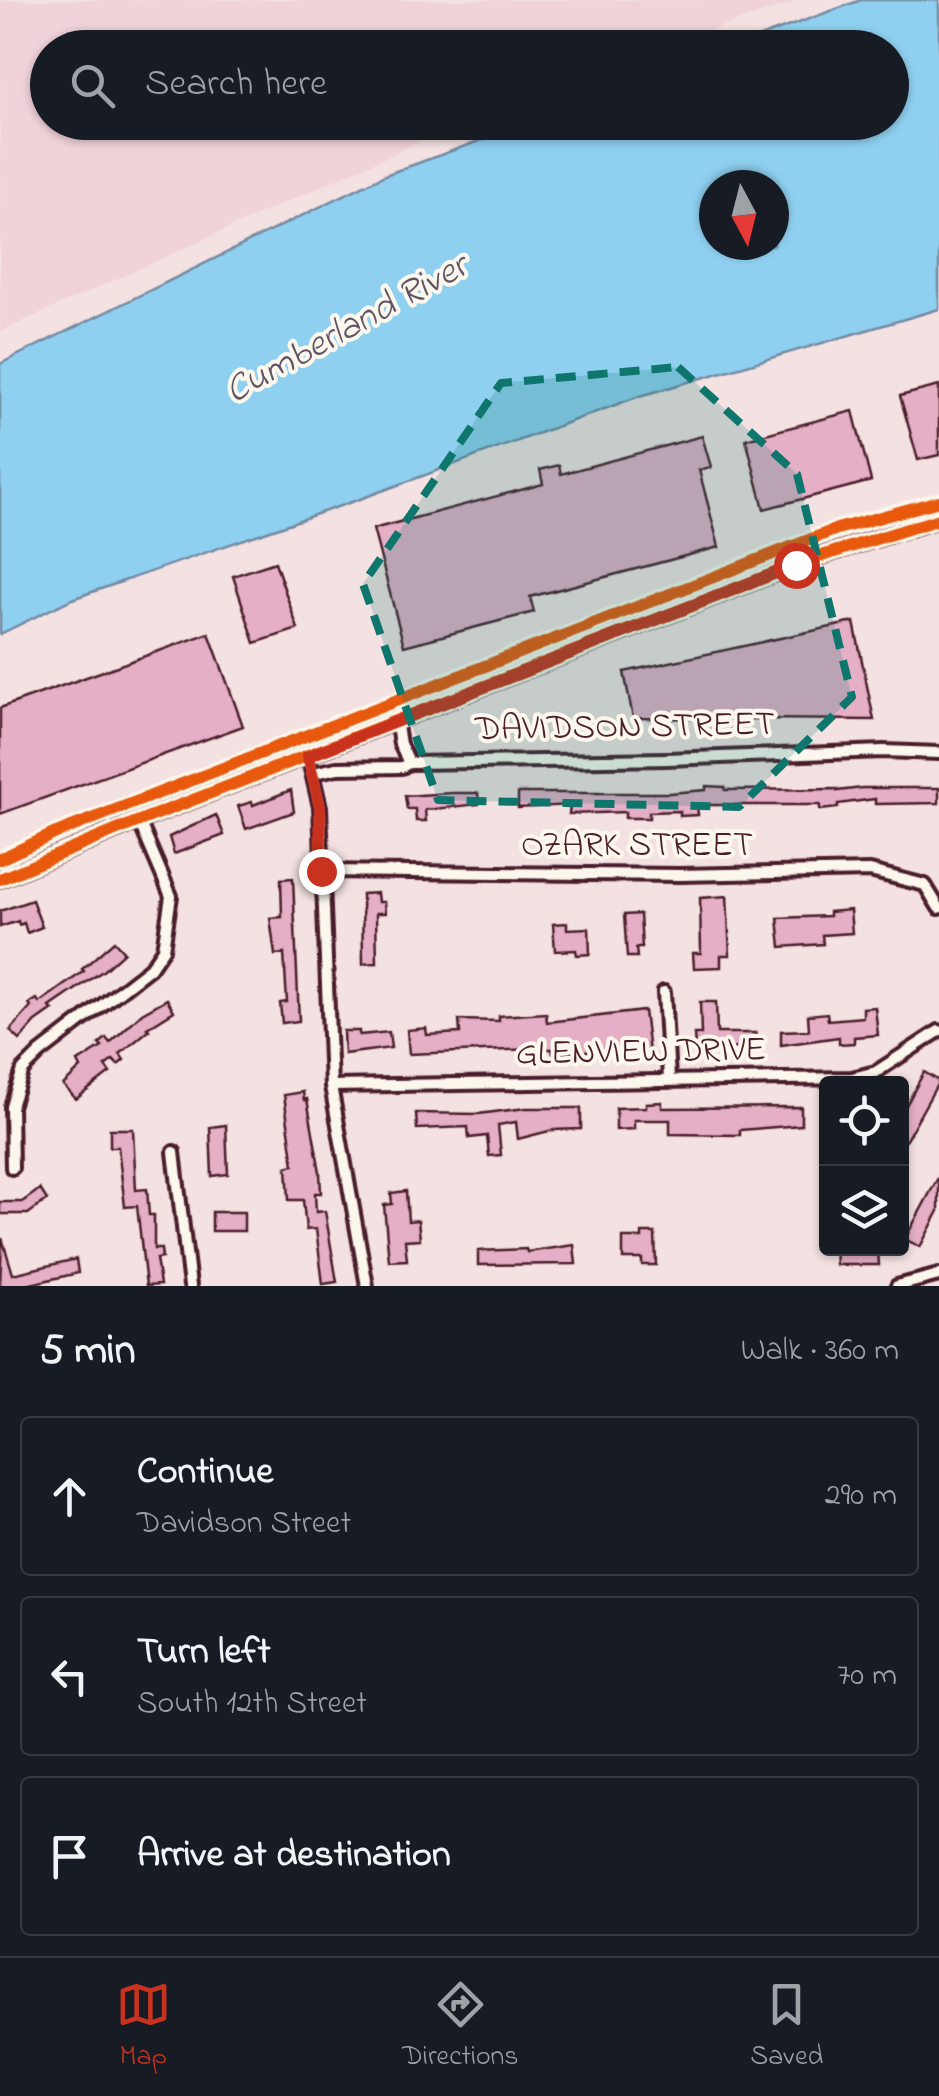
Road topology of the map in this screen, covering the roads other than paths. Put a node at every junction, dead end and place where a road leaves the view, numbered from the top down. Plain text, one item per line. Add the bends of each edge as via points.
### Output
1 (939, 519) edge
2 (396, 720) junction
3 (939, 753) edge
4 (308, 756) junction
5 (409, 763) junction
6 (314, 774) junction
7 (139, 821) junction
8 (321, 871) junction
9 (0, 879) edge
10 (939, 908) edge
11 (664, 992) dead end
12 (939, 1031) edge
13 (669, 1080) junction
14 (331, 1086) junction
15 (174, 1152) dead end
16 (12, 1168) dead end
17 (939, 1275) edge
18 (190, 1286) edge
19 (367, 1286) edge
20 (897, 1286) edge

1 - 2 street, DAVIDSON STREET via 850,544
2 - 4 street, DAVIDSON STREET
2 - 5 street
3 - 5 street, DAVIDSON STREET
4 - 6 street
4 - 7 street, DAVIDSON STREET
5 - 6 street, DAVIDSON STREET
6 - 8 street
7 - 9 street, DAVIDSON STREET
7 - 16 street via 171,896 162,949 150,968 24,1070 11,1106
8 - 10 street, OZARK STREET via 870,871 925,885
8 - 14 street
11 - 13 street
12 - 13 street, GLENVIEW DRIVE via 864,1076
13 - 14 street, GLENVIEW DRIVE
14 - 19 street
15 - 18 street
17 - 20 street

